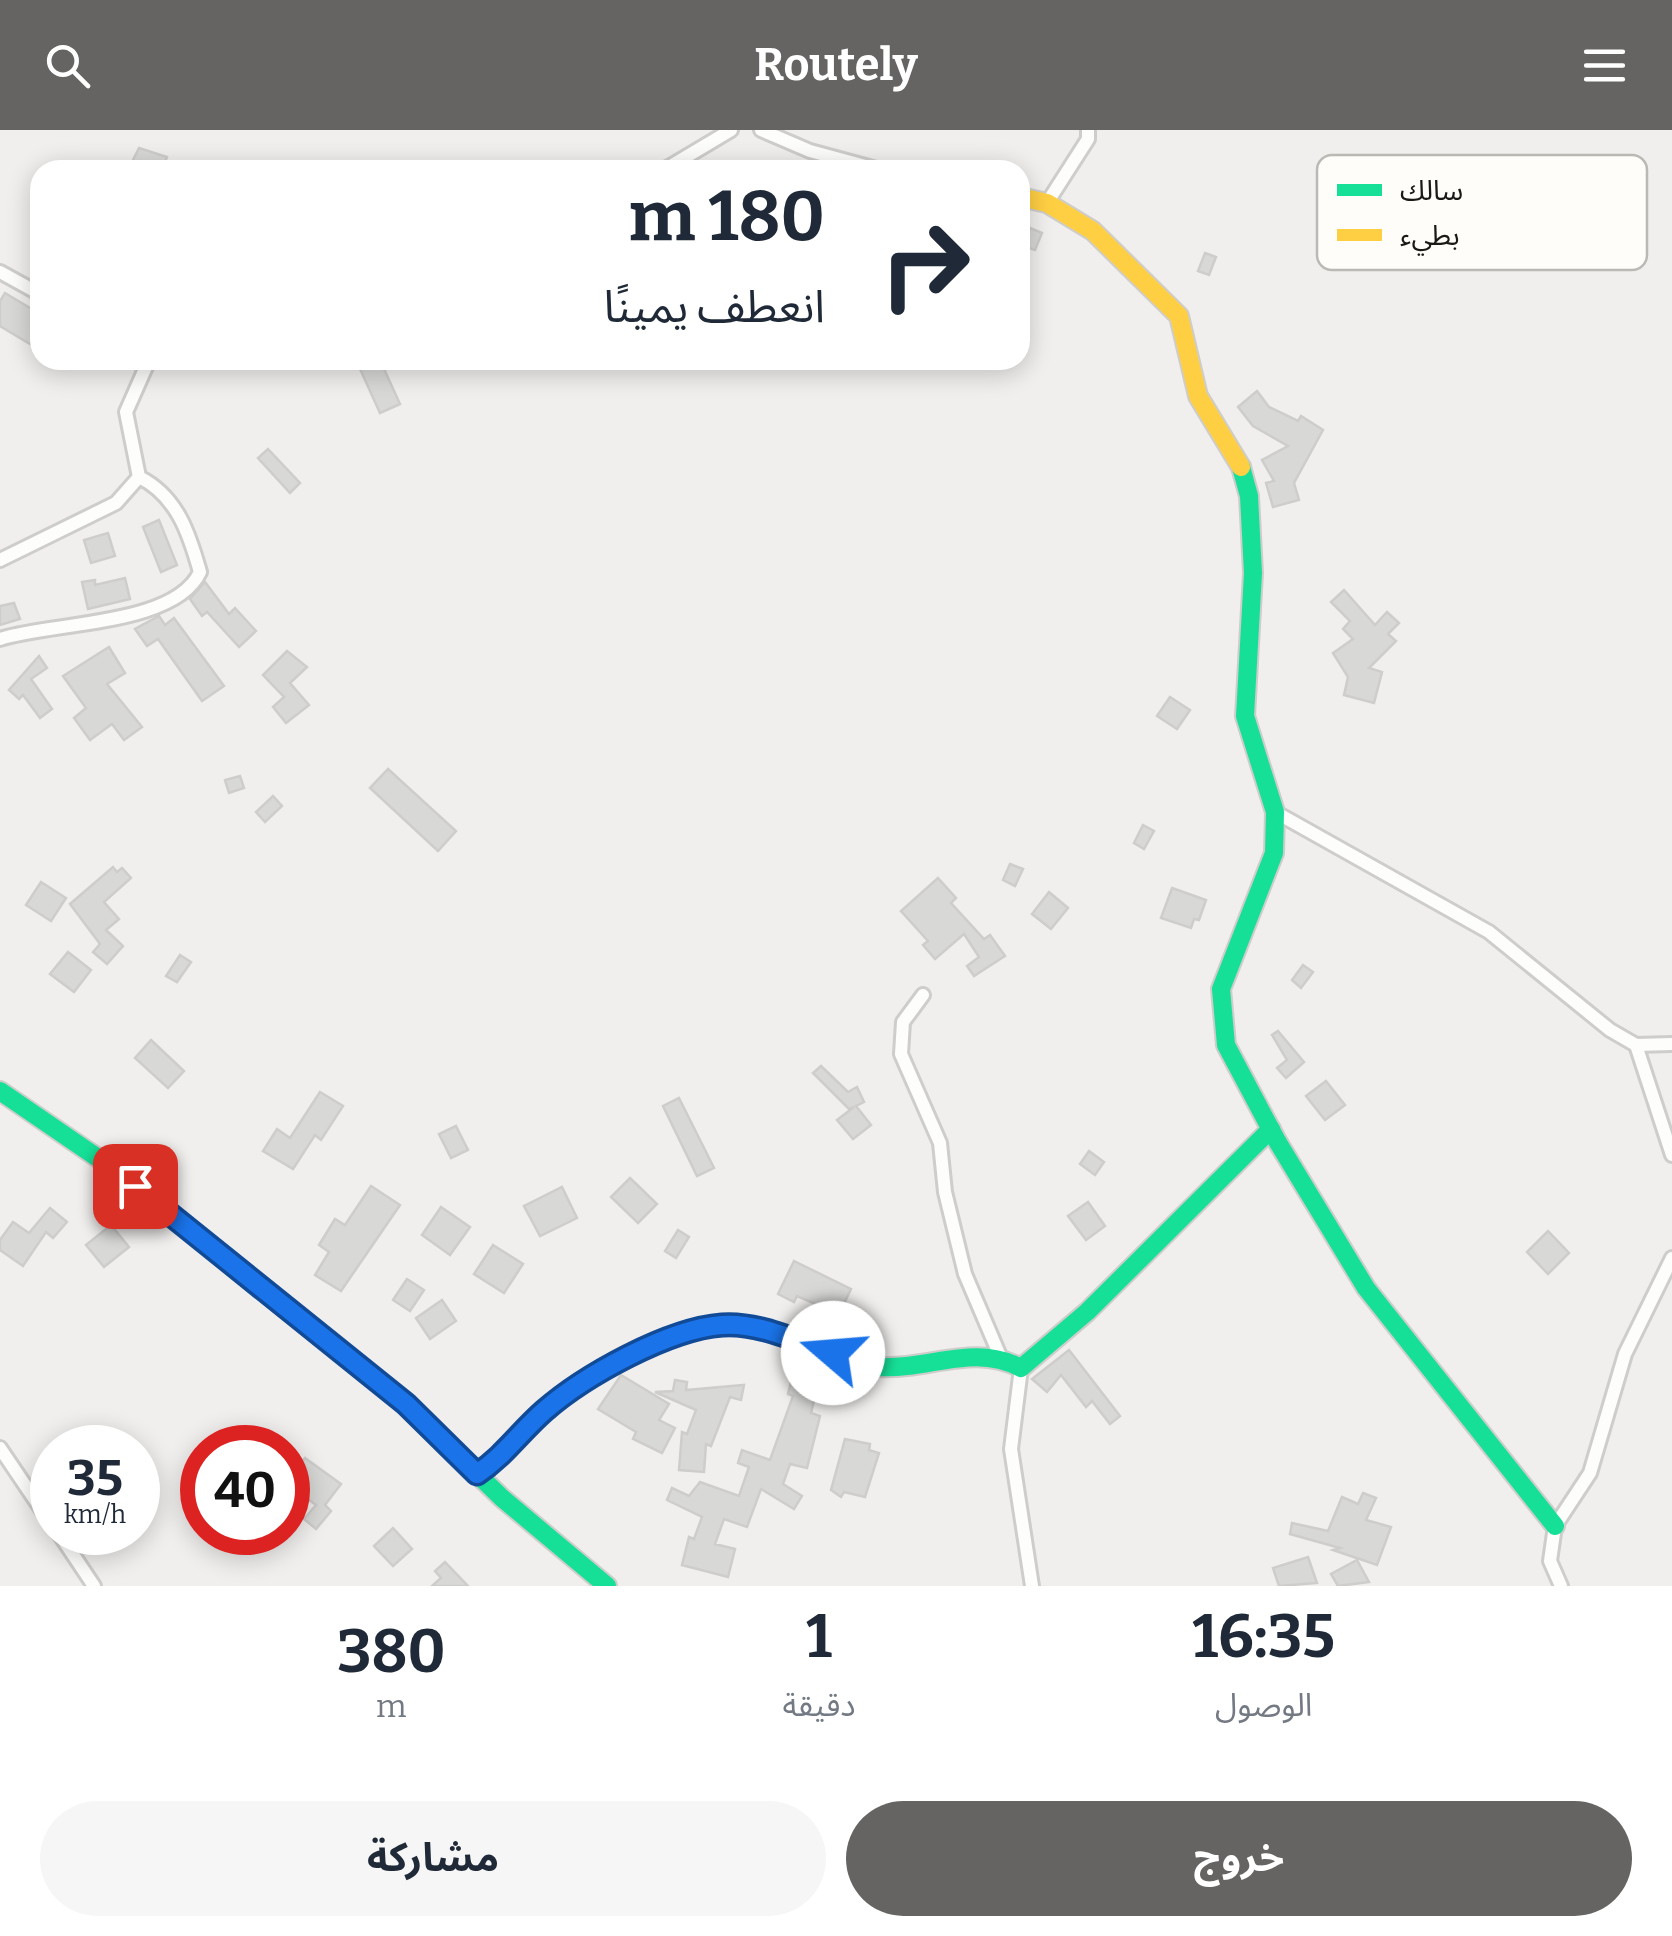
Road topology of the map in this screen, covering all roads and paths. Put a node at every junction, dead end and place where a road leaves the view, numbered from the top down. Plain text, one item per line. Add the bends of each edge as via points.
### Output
1 (730, 130) edge
2 (761, 130) edge
3 (1088, 130) edge
4 (680, 160) edge
5 (843, 160) edge
6 (1030, 200) edge
7 (1047, 204) junction
8 (0, 272) edge
9 (30, 288) edge
10 (145, 370) edge
11 (139, 478) junction
12 (0, 560) edge
13 (0, 639) edge
14 (1274, 812) junction
15 (923, 995) dead end
16 (1672, 1044) edge
17 (1636, 1045) junction
18 (0, 1091) edge
19 (1271, 1129) junction
20 (1672, 1156) edge
21 (1672, 1258) edge
22 (1000, 1356) junction
23 (1021, 1368) junction
24 (0, 1448) edge
25 (477, 1474) junction
26 (30, 1492) edge
27 (1555, 1526) junction
28 (73, 1555) edge
29 (94, 1586) edge
30 (607, 1586) edge
31 (1032, 1586) edge
32 (1560, 1586) edge

1 - 4 street
2 - 5 street
3 - 7 street
6 - 7 street
7 - 14 street via 1093,231 1180,316 1198,396 1240,463 1249,496 1253,573 1245,716
8 - 9 street
10 - 11 street via 126,412
11 - 12 street via 116,502
11 - 13 street via 159,487 177,509 200,572 195,582 128,616
14 - 17 street via 1489,932
14 - 19 street via 1274,854 1221,990 1226,1045
15 - 22 street via 903,1022 901,1054 940,1142 965,1274
16 - 17 street
17 - 20 street
18 - 25 street via 183,1223 406,1404
19 - 23 street via 1196,1197 1143,1260
19 - 27 street via 1366,1288
21 - 27 street via 1625,1354 1590,1473
22 - 23 street
22 - 25 street via 878,1367 722,1324 665,1342 571,1391
23 - 31 street via 1011,1449
24 - 26 street
25 - 30 street
27 - 32 street via 1550,1561
28 - 29 street

